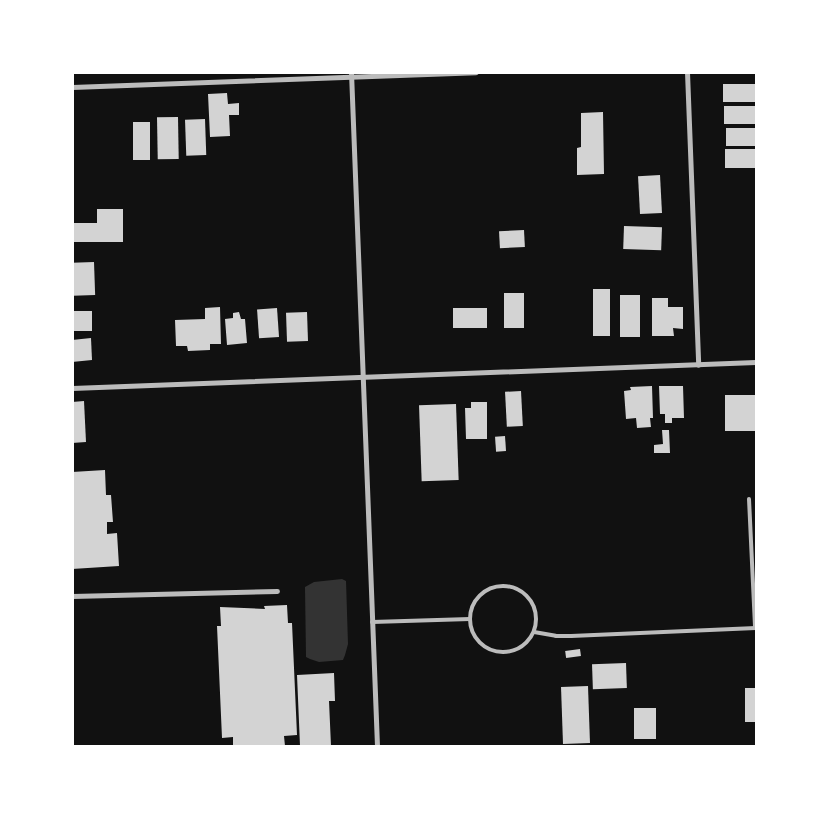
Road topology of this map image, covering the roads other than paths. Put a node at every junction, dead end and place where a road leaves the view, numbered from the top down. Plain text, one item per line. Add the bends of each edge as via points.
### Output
1 (476, 72) edge
2 (688, 72) edge
3 (351, 75) edge
4 (72, 87) edge
5 (756, 362) edge
6 (698, 364) junction
7 (363, 377) junction
8 (72, 388) edge
9 (749, 499) dead end
10 (277, 591) dead end
11 (72, 596) edge
12 (470, 619) junction
13 (372, 622) junction
14 (756, 628) edge
15 (534, 632) junction
16 (377, 746) edge

1 - 3 street
2 - 6 street
3 - 4 street
3 - 7 street
5 - 6 street
6 - 7 street
7 - 8 street
7 - 13 street
9 - 14 lane
10 - 11 street
12 - 13 lane
12 - 15 lane via 476,639 494,651 504,653 524,646
12 - 15 lane via 472,608 482,594 496,586 508,586 519,589 534,606 537,617
13 - 16 street
14 - 15 lane via 556,636

